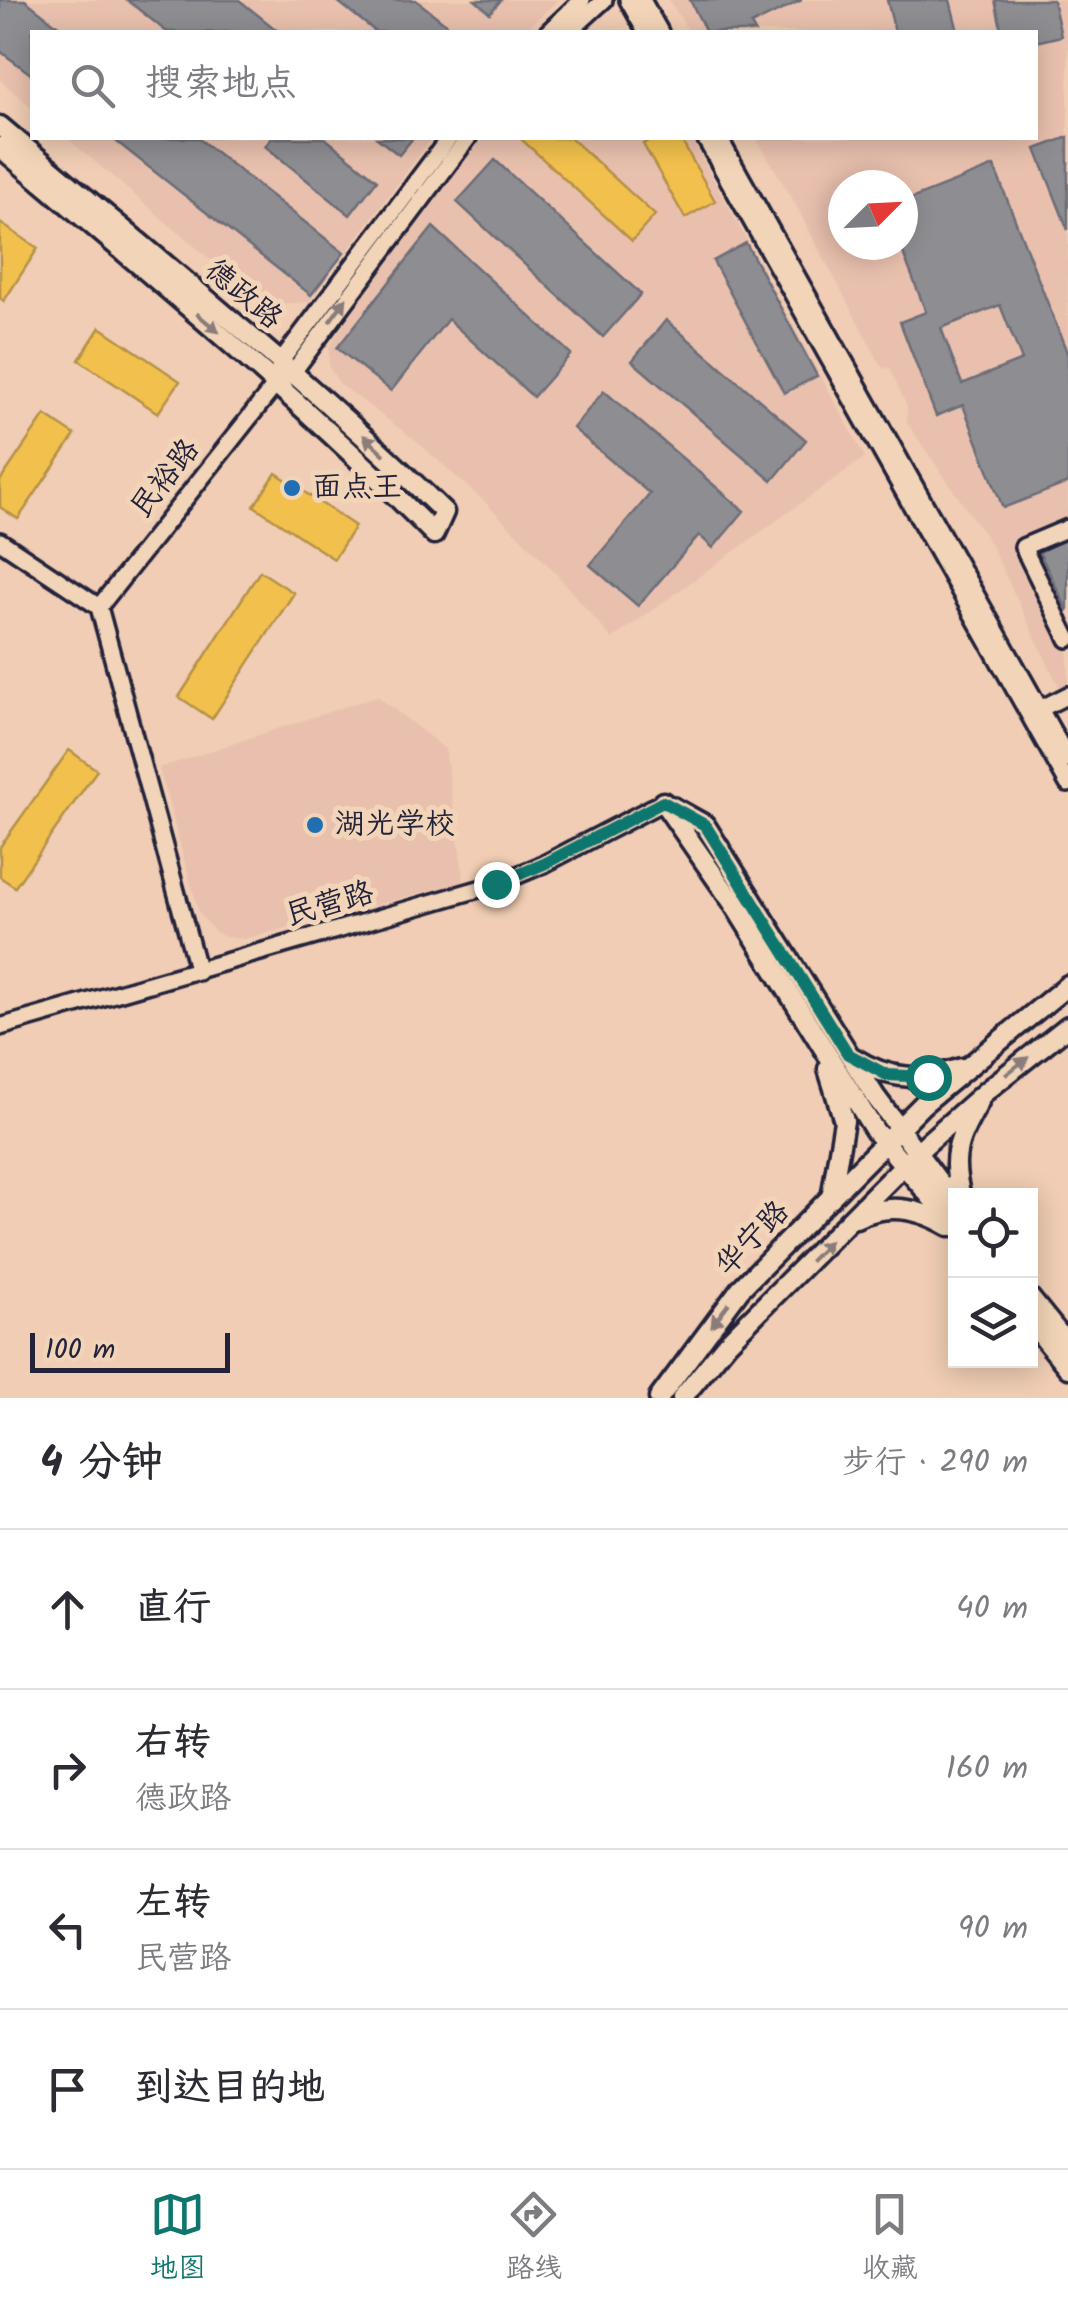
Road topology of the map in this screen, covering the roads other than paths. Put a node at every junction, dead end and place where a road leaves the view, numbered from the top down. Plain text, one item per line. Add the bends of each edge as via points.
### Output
1 (582, 0) edge
2 (604, 0) edge
3 (628, 0) edge
4 (642, 0) edge
5 (550, 30) edge
6 (571, 30) edge
7 (645, 30) edge
8 (659, 30) edge
9 (0, 126) edge
10 (448, 140) edge
11 (466, 140) edge
12 (706, 140) edge
13 (720, 140) edge
14 (0, 146) edge
15 (287, 366) junction
16 (276, 384) junction
17 (1068, 528) edge
18 (0, 541) edge
19 (100, 607) junction
20 (1068, 639) edge
21 (1068, 695) edge
22 (1040, 709) junction
23 (1068, 759) edge
24 (1068, 784) edge
25 (663, 802) junction
26 (198, 972) junction
27 (1068, 985) edge
28 (1068, 1026) edge
29 (0, 1027) edge
30 (818, 1040) junction
31 (848, 1054) junction
32 (967, 1066) junction
33 (985, 1092) junction
34 (900, 1129) junction
35 (885, 1144) junction
36 (916, 1152) junction
37 (902, 1167) junction
38 (960, 1188) edge
39 (948, 1194) edge
40 (831, 1198) junction
41 (948, 1219) edge
42 (851, 1220) junction
43 (948, 1224) edge
44 (1038, 1308) edge
45 (1038, 1331) edge
46 (1068, 1345) edge
47 (1068, 1368) edge
48 (659, 1398) edge
49 (682, 1398) edge

1 - 5 street
2 - 6 street
3 - 7 street
4 - 8 street
9 - 15 main road, 德政路
10 - 15 street
15 -> 11 street
12 - 24 street
13 - 22 street
14 -> 16 main road, 德政路
15 - 16 street, 民裕路
16 -> 15 main road, 德政路 via 434,534 444,512
16 - 19 street, 民裕路
17 - 20 street via 1023,547
18 - 19 street
19 - 26 street
21 - 22 street
22 - 23 street
25 - 26 street, 民营路 via 496,884
25 - 30 main road
25 - 31 main road via 705,825
26 - 29 street, 民营路
27 - 32 main road, 华宁路
33 -> 28 main road, 华宁路
30 - 35 main road
30 - 40 main road via 844,1121
31 - 32 main road via 905,1078
31 - 34 main road
32 - 34 main road, 华宁路
33 - 36 main road, 华宁路
33 - 38 main road via 955,1153
34 - 35 main road, 华宁路
34 - 36 main road
35 - 37 main road
35 - 40 main road, 华宁路
36 - 37 main road, 华宁路
36 - 39 main road
37 - 41 main road
37 - 42 main road, 华宁路
40 -> 48 main road, 华宁路 via 740,1289
42 - 43 main road via 902,1208
49 -> 42 main road, 华宁路
44 - 46 main road
45 - 47 main road

